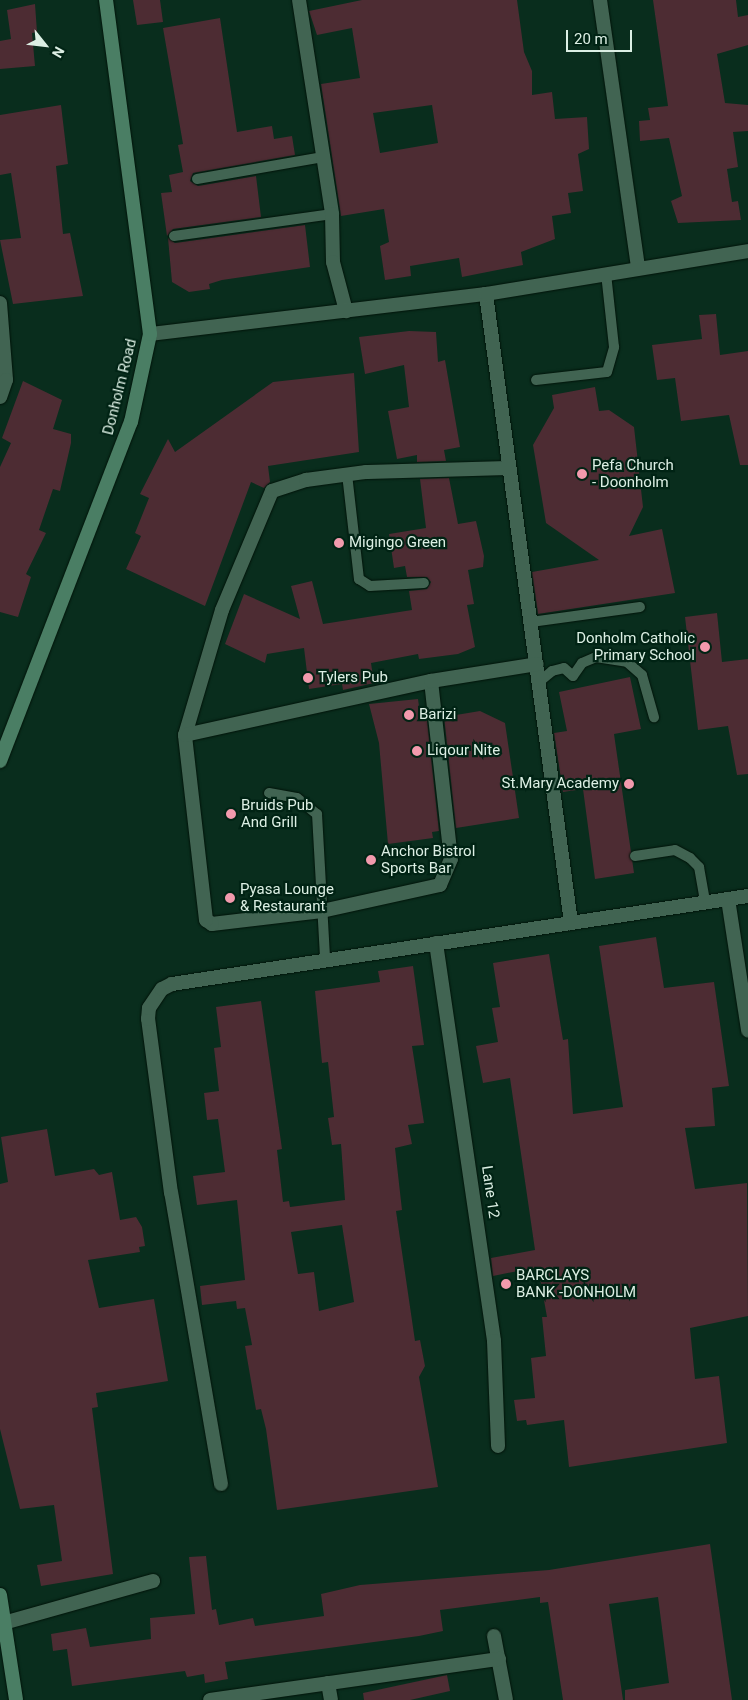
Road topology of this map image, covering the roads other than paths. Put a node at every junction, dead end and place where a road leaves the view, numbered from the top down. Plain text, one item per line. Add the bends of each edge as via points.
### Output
1 (106, 0) edge
2 (299, 0) edge
3 (600, 0) edge
4 (323, 157) junction
5 (197, 179) dead end
6 (332, 214) junction
7 (174, 236) dead end
8 (748, 251) edge
9 (638, 268) junction
10 (606, 273) junction
11 (486, 294) junction
12 (0, 303) edge
13 (346, 311) junction
14 (150, 334) junction
15 (3, 338) edge
16 (536, 380) dead end
17 (0, 397) edge
18 (509, 468) junction
19 (347, 474) junction
20 (424, 583) dead end
21 (640, 607) dead end
22 (531, 622) junction
23 (537, 664) junction
24 (432, 680) junction
25 (539, 682) junction
26 (654, 717) dead end
27 (185, 734) junction
28 (0, 761) edge
29 (269, 793) dead end
30 (635, 856) dead end
31 (748, 896) edge
32 (728, 899) junction
33 (705, 902) junction
34 (322, 911) junction
35 (572, 923) junction
36 (436, 943) junction
37 (325, 960) junction
38 (748, 1030) edge
39 (498, 1446) dead end
40 (221, 1484) dead end
41 (153, 1581) dead end
42 (0, 1595) edge
43 (2, 1624) edge
44 (494, 1636) dead end
45 (499, 1659) junction
46 (328, 1682) junction
47 (16, 1700) edge
48 (210, 1700) edge
49 (330, 1700) edge
50 (506, 1700) edge

1 - 14 main road, Donholm Road
2 - 4 street
3 - 9 street
4 - 5 lane
4 - 6 street
6 - 7 lane
6 - 13 street via 333,262
8 - 9 street
9 - 10 street
10 - 11 street
10 - 16 lane via 614,347 606,372
11 - 13 street
11 - 18 street
12 - 15 street
13 - 14 street
14 - 28 main road, Donholm Road via 131,422
15 - 17 street via 6,380
18 - 19 street
18 - 22 street
19 - 20 lane via 359,579 370,586
19 - 27 street via 272,491 222,610
21 - 22 lane
22 - 23 street
23 - 24 street
23 - 25 street
24 - 27 street
24 - 34 street via 450,859 440,885
25 - 26 lane via 552,671 564,668 572,676 582,663 596,657 628,662 642,675
25 - 35 street
27 - 34 street via 206,920 212,924
29 - 34 lane via 297,798 317,814
30 - 33 lane via 675,850 690,858 699,867
31 - 32 street
32 - 33 street
32 - 38 street
33 - 35 street
34 - 37 lane
35 - 36 street
36 - 37 street
36 - 39 street, Lane 12 via 494,1342
37 - 40 street via 172,984 162,989 149,1008 171,1193
41 - 43 street
42 - 43 main road
43 - 47 main road
44 - 45 street
45 - 46 street
45 - 50 street
46 - 48 street
46 - 49 street

